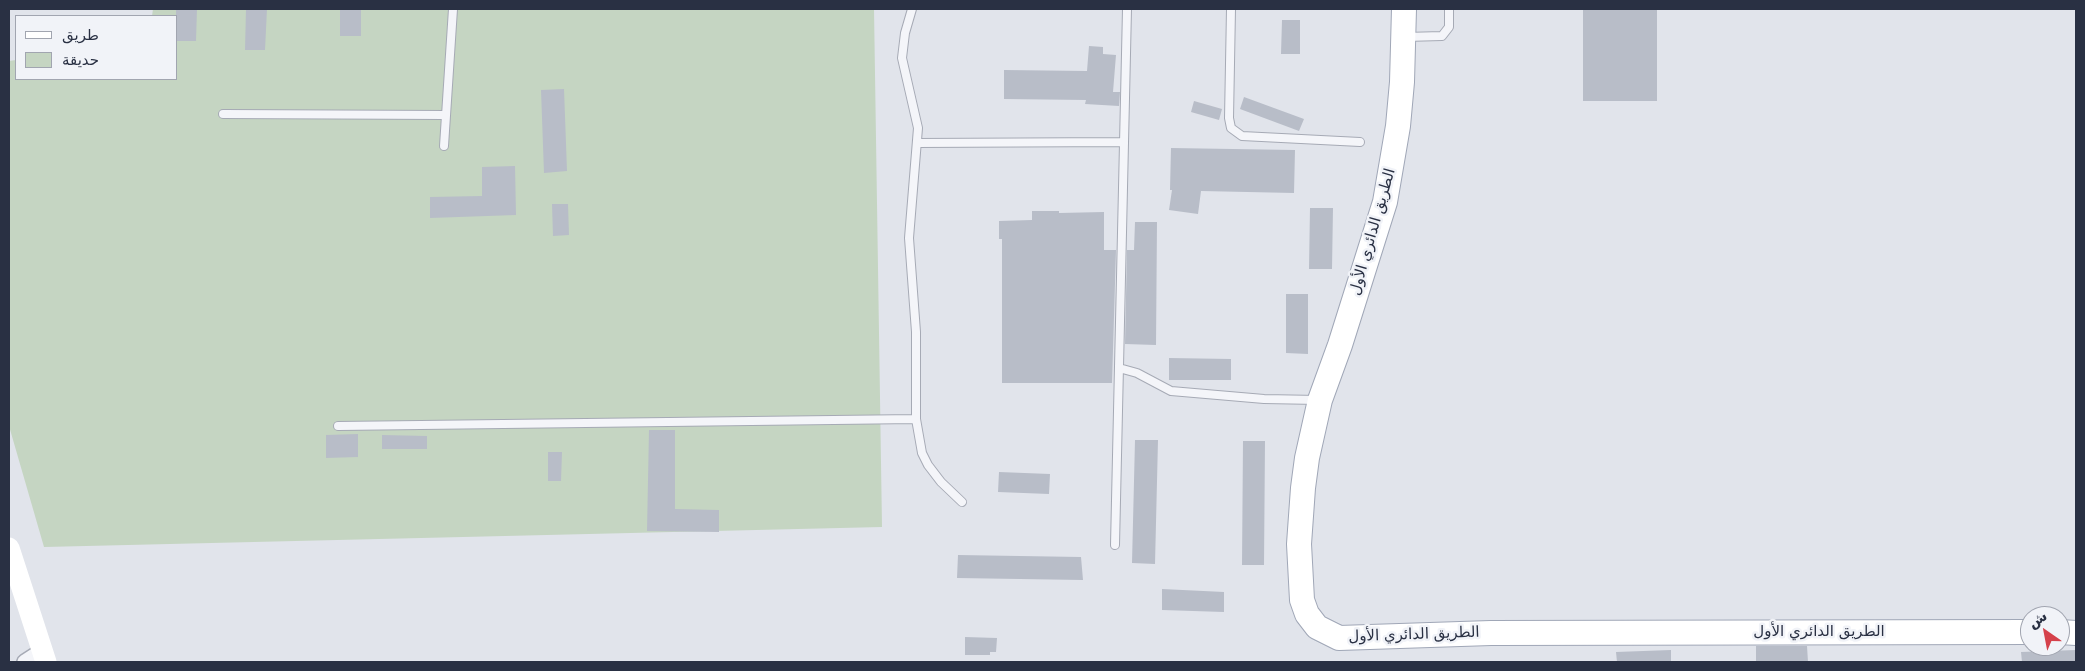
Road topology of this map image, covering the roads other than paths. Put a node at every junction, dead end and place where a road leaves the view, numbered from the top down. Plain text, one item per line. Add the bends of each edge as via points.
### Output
1 (454, 9) edge
2 (912, 9) edge
3 (1127, 9) edge
4 (1231, 9) edge
5 (1404, 9) edge
6 (1450, 9) edge
7 (1403, 37) junction
8 (223, 114) dead end
9 (445, 115) junction
10 (1124, 142) junction
11 (1360, 142) dead end
12 (917, 143) junction
13 (444, 146) dead end
14 (1119, 368) junction
15 (1320, 400) junction
16 (916, 419) junction
17 (338, 426) dead end
18 (962, 502) dead end
19 (1115, 545) dead end
20 (9, 548) edge
21 (2020, 632) edge
22 (38, 659) edge

1 - 9 lane
2 - 12 lane via 902,58 918,128
3 - 10 lane
4 - 11 lane via 1231,128 1242,136
5 - 7 main road, الطريق الدائري الأول
6 - 7 lane via 1449,27 1442,36
7 - 15 main road, الطريق الدائري الأول via 1398,126 1385,202
8 - 9 lane
9 - 13 lane
10 - 12 lane
10 - 14 lane
12 - 16 lane via 909,238 916,332
14 - 15 lane via 1137,372 1171,391
14 - 19 lane
15 - 21 main road, الطريق الدائري الأول via 1303,488 1300,525 1302,600 1316,627 1339,638 1492,633
16 - 17 lane
16 - 18 lane via 922,453 928,466
20 - 22 main road

